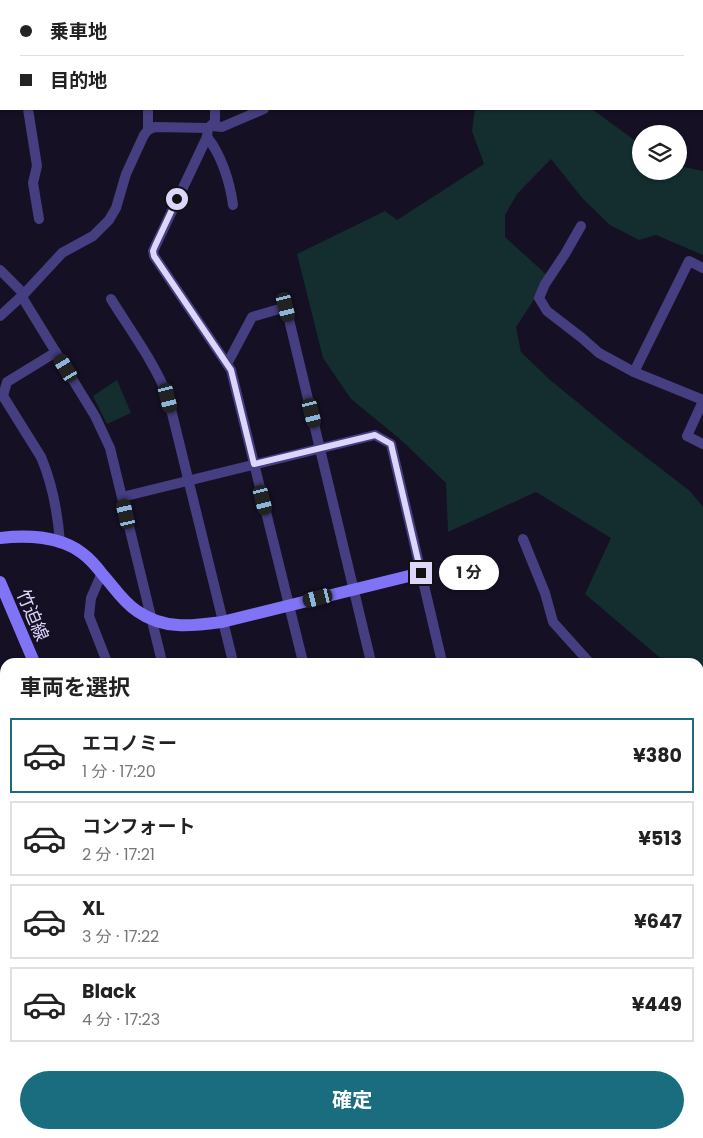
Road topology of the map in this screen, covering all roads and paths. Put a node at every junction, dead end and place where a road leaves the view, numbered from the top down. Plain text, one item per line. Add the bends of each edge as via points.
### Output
1 (28, 110) edge
2 (148, 110) edge
3 (215, 110) edge
4 (262, 110) edge
5 (148, 130) junction
6 (209, 130) junction
7 (233, 205) dead end
8 (39, 219) dead end
9 (582, 226) dead end
10 (703, 268) edge
11 (0, 270) edge
12 (23, 295) junction
13 (110, 300) dead end
14 (0, 316) edge
15 (56, 352) junction
16 (227, 364) junction
17 (634, 372) junction
18 (703, 401) edge
19 (703, 444) edge
20 (320, 448) junction
21 (254, 464) junction
22 (188, 481) junction
23 (122, 497) junction
24 (0, 538) edge
25 (524, 539) dead end
26 (60, 543) junction
27 (102, 573) junction
28 (421, 573) junction
29 (0, 582) edge
30 (354, 589) junction
31 (289, 605) junction
32 (151, 618) junction
33 (223, 622) junction
34 (32, 658) edge
35 (105, 658) edge
36 (161, 658) edge
37 (231, 658) edge
38 (302, 658) edge
39 (371, 658) edge
40 (441, 658) edge
41 (586, 658) edge

1 - 8 street via 37,166 33,183
2 - 5 street
3 - 6 street via 214,122
4 - 6 street via 222,128
5 - 6 street via 155,127
5 - 12 street via 109,220 93,236 62,253
6 - 7 street
6 - 16 street via 153,251
9 - 17 street via 539,298 547,311 599,353
10 - 17 street via 689,261
11 - 12 street
12 - 14 street
12 - 15 street
13 - 22 street via 161,379
15 - 23 street via 95,416 110,448
15 - 26 street via 7,382 3,396 46,468
16 - 20 street via 252,316 286,307
16 - 21 street
17 - 18 street
18 - 19 street via 687,436
20 - 21 street
20 - 28 street via 375,435 391,444
20 - 30 street
21 - 22 street
21 - 31 street
22 - 23 street
22 - 33 street
23 - 32 street
24 - 26 street via 32,537
25 - 41 street via 554,622
26 - 27 street via 80,552
27 - 32 street via 137,612
27 - 35 street via 91,598 88,616
28 - 30 street
28 - 40 street
29 - 34 street, 竹迫線
30 - 31 street
30 - 39 street
31 - 33 street
31 - 38 street
32 - 33 street via 179,626
32 - 36 street
33 - 37 street

